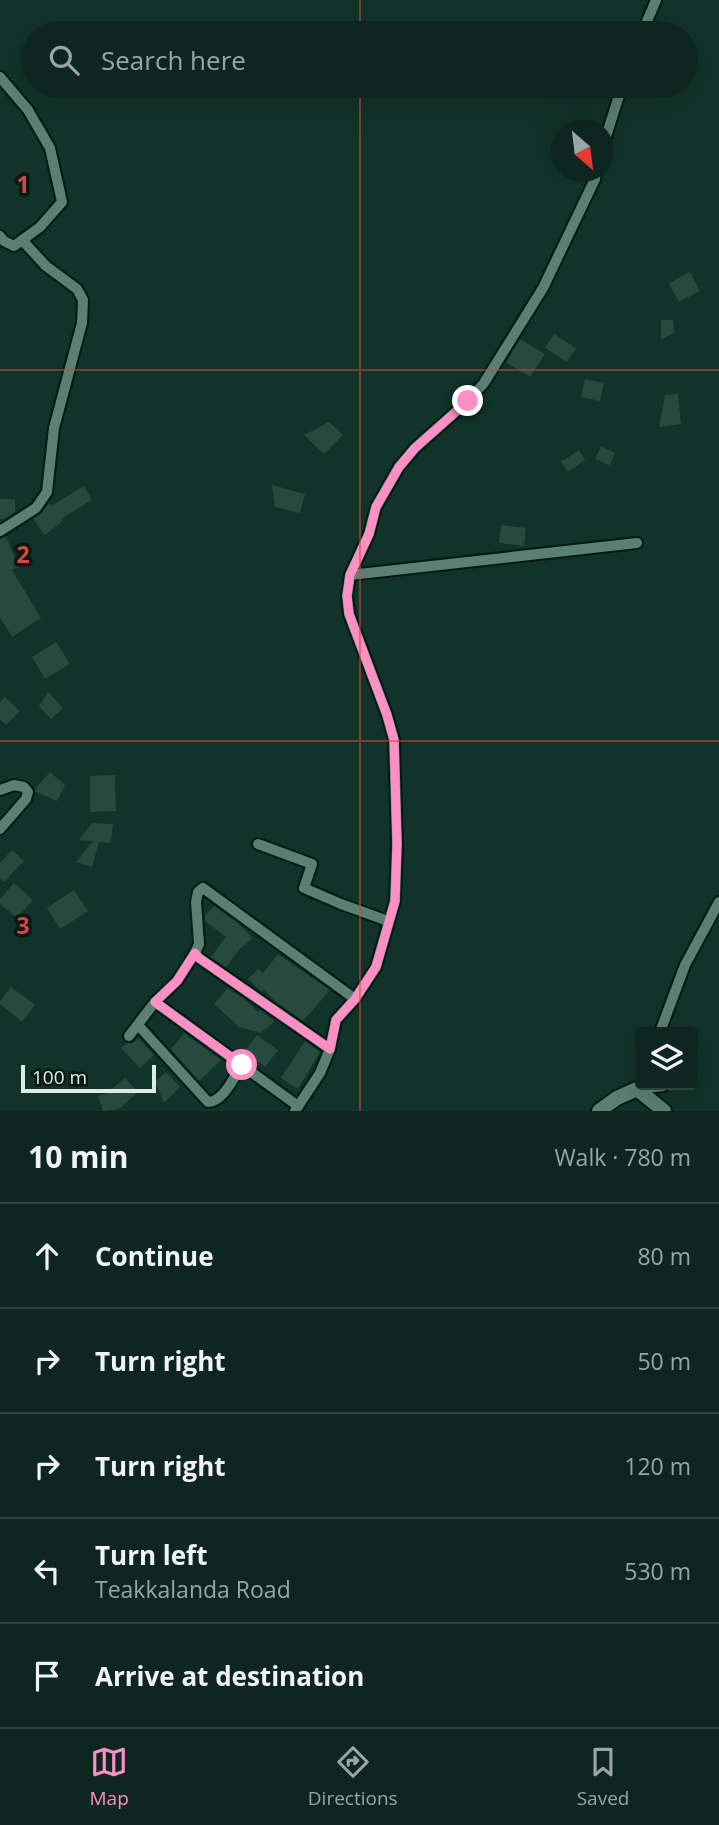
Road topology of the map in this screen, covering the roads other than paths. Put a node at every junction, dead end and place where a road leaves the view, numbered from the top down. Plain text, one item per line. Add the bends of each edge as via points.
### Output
1 (656, 0) edge
2 (647, 21) edge
3 (0, 77) edge
4 (618, 98) edge
5 (612, 119) edge
6 (594, 182) edge
7 (0, 236) edge
8 (22, 240) junction
9 (0, 531) edge
10 (637, 543) dead end
11 (350, 575) junction
12 (0, 790) edge
13 (0, 829) edge
14 (258, 844) dead end
15 (719, 902) edge
16 (388, 921) junction
17 (195, 953) junction
18 (355, 999) junction
19 (155, 1002) junction
20 (138, 1025) junction
21 (662, 1027) edge
22 (129, 1037) dead end
23 (330, 1049) junction
24 (242, 1065) junction
25 (635, 1090) edge
26 (638, 1090) edge
27 (296, 1108) edge
28 (599, 1111) edge
29 (664, 1111) edge

1 - 2 street
3 - 8 street via 28,110 50,148 62,202
4 - 5 street
6 - 11 street via 543,288 484,383 399,467 376,507
7 - 8 street via 14,246
8 - 9 street via 77,289 83,300 82,323 54,428 47,492 36,508
10 - 11 street
11 - 16 street via 349,614 394,740 397,844 395,901
12 - 13 street via 14,785 28,792
14 - 16 street via 312,864 304,888
15 - 21 street via 684,965
16 - 18 street via 376,967
17 - 18 street via 199,944 196,902 204,888
17 - 19 street via 177,981
17 - 23 street
18 - 23 street via 336,1020
19 - 20 street
19 - 24 street
20 - 22 street
20 - 24 street via 208,1102 219,1098
23 - 27 street
24 - 27 street
25 - 28 street
26 - 29 street

